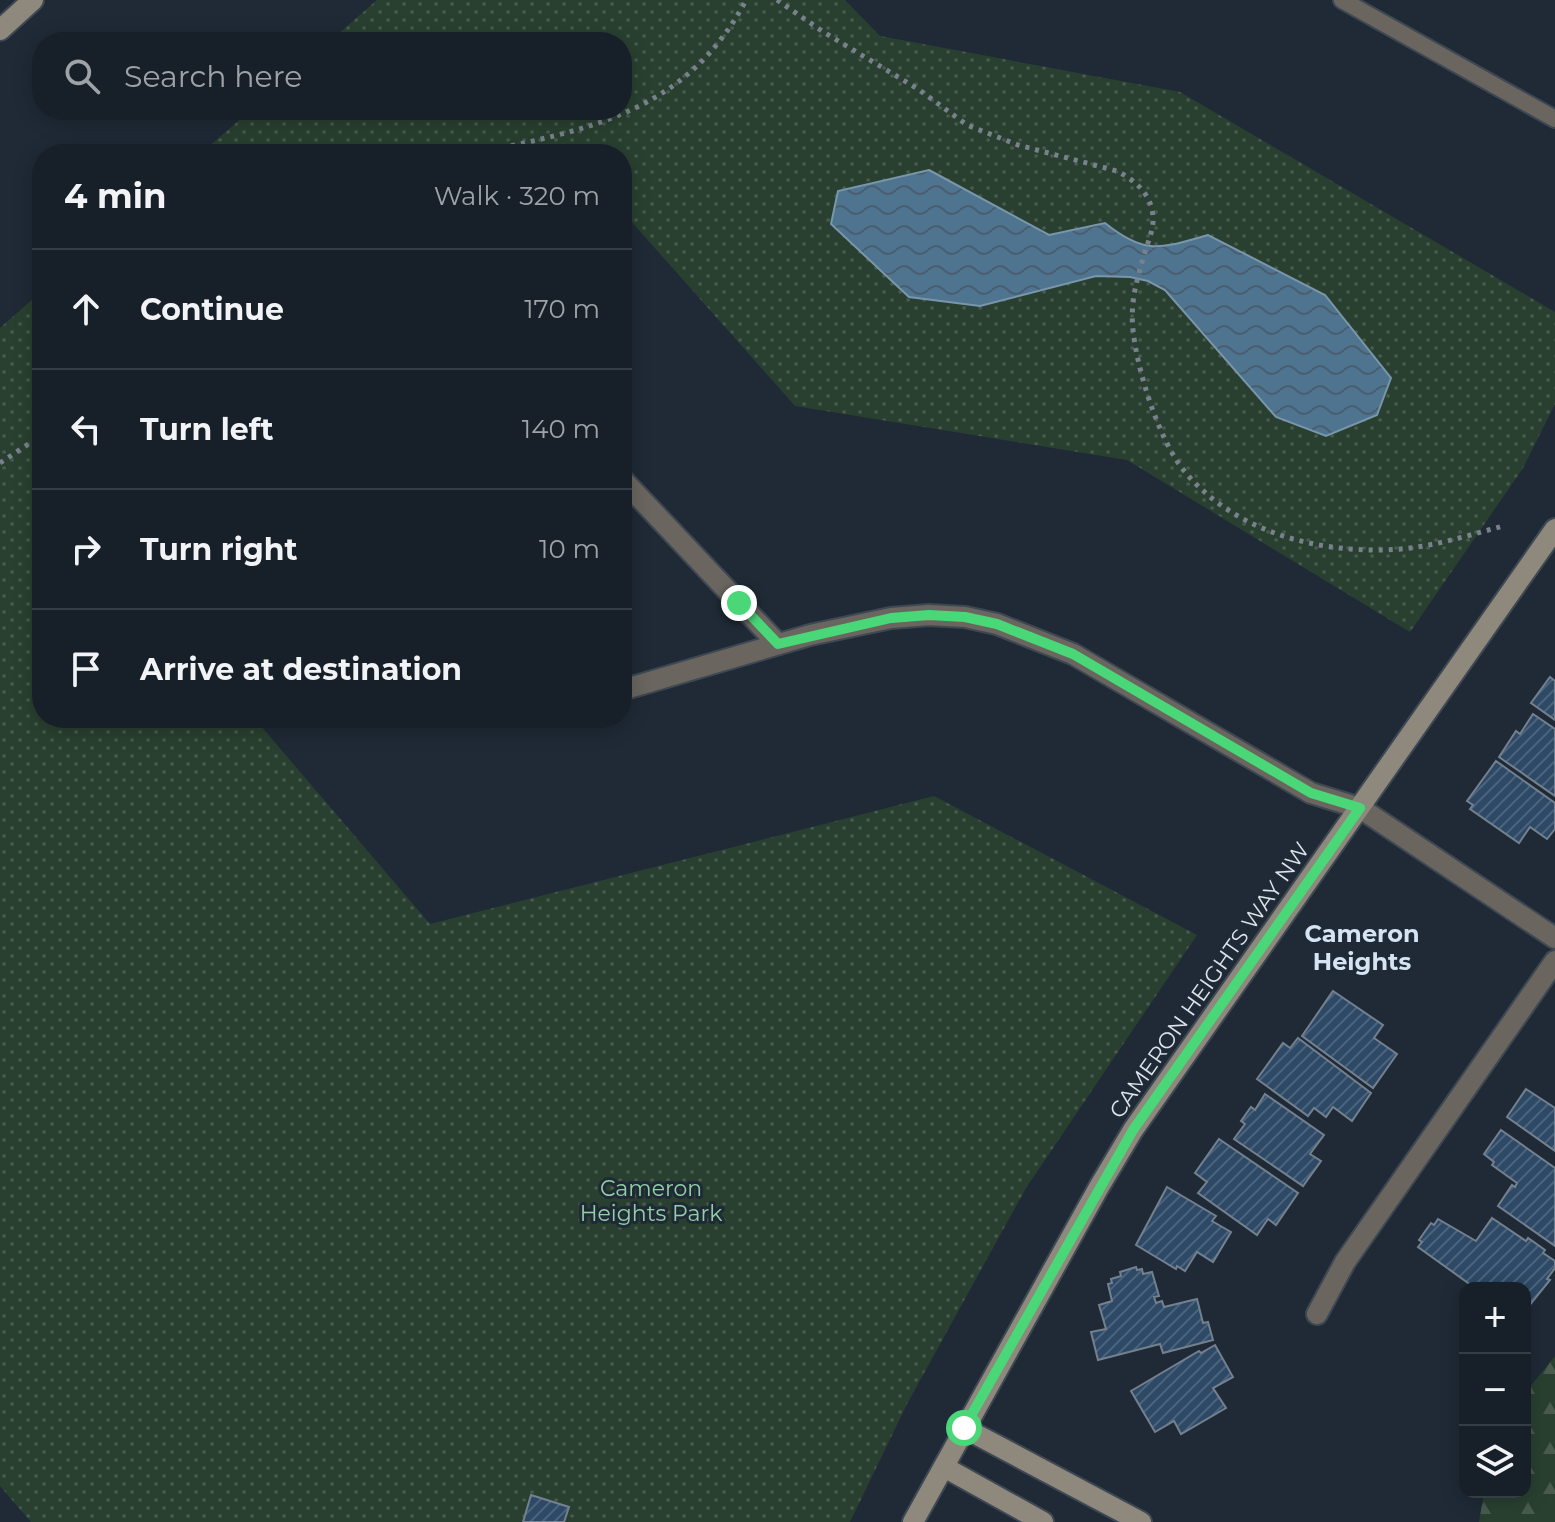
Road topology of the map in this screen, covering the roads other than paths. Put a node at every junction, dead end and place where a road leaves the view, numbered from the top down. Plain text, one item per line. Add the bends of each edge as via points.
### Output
1 (33, 0) edge
2 (1342, 0) edge
3 (0, 30) edge
4 (1555, 119) edge
5 (632, 490) edge
6 (1555, 529) edge
7 (778, 644) junction
8 (632, 687) edge
9 (1360, 808) junction
10 (1555, 938) edge
11 (1555, 961) edge
12 (1317, 1314) dead end
13 (964, 1428) junction
14 (944, 1467) junction
15 (913, 1522) edge
16 (1043, 1522) edge
17 (1141, 1522) edge

1 - 3 street
2 - 4 lane
5 - 7 street
6 - 9 street, CAMERON HEIGHTS WAY NW
7 - 8 street
7 - 9 street via 891,618 965,617 997,624 1073,654 1311,793
9 - 10 street
9 - 13 street, CAMERON HEIGHTS WAY NW via 1133,1130
11 - 12 street via 1345,1262
13 - 14 street, CAMERON HEIGHTS WAY NW
13 - 17 street
14 - 15 street, CAMERON HEIGHTS WAY NW
14 - 16 street

